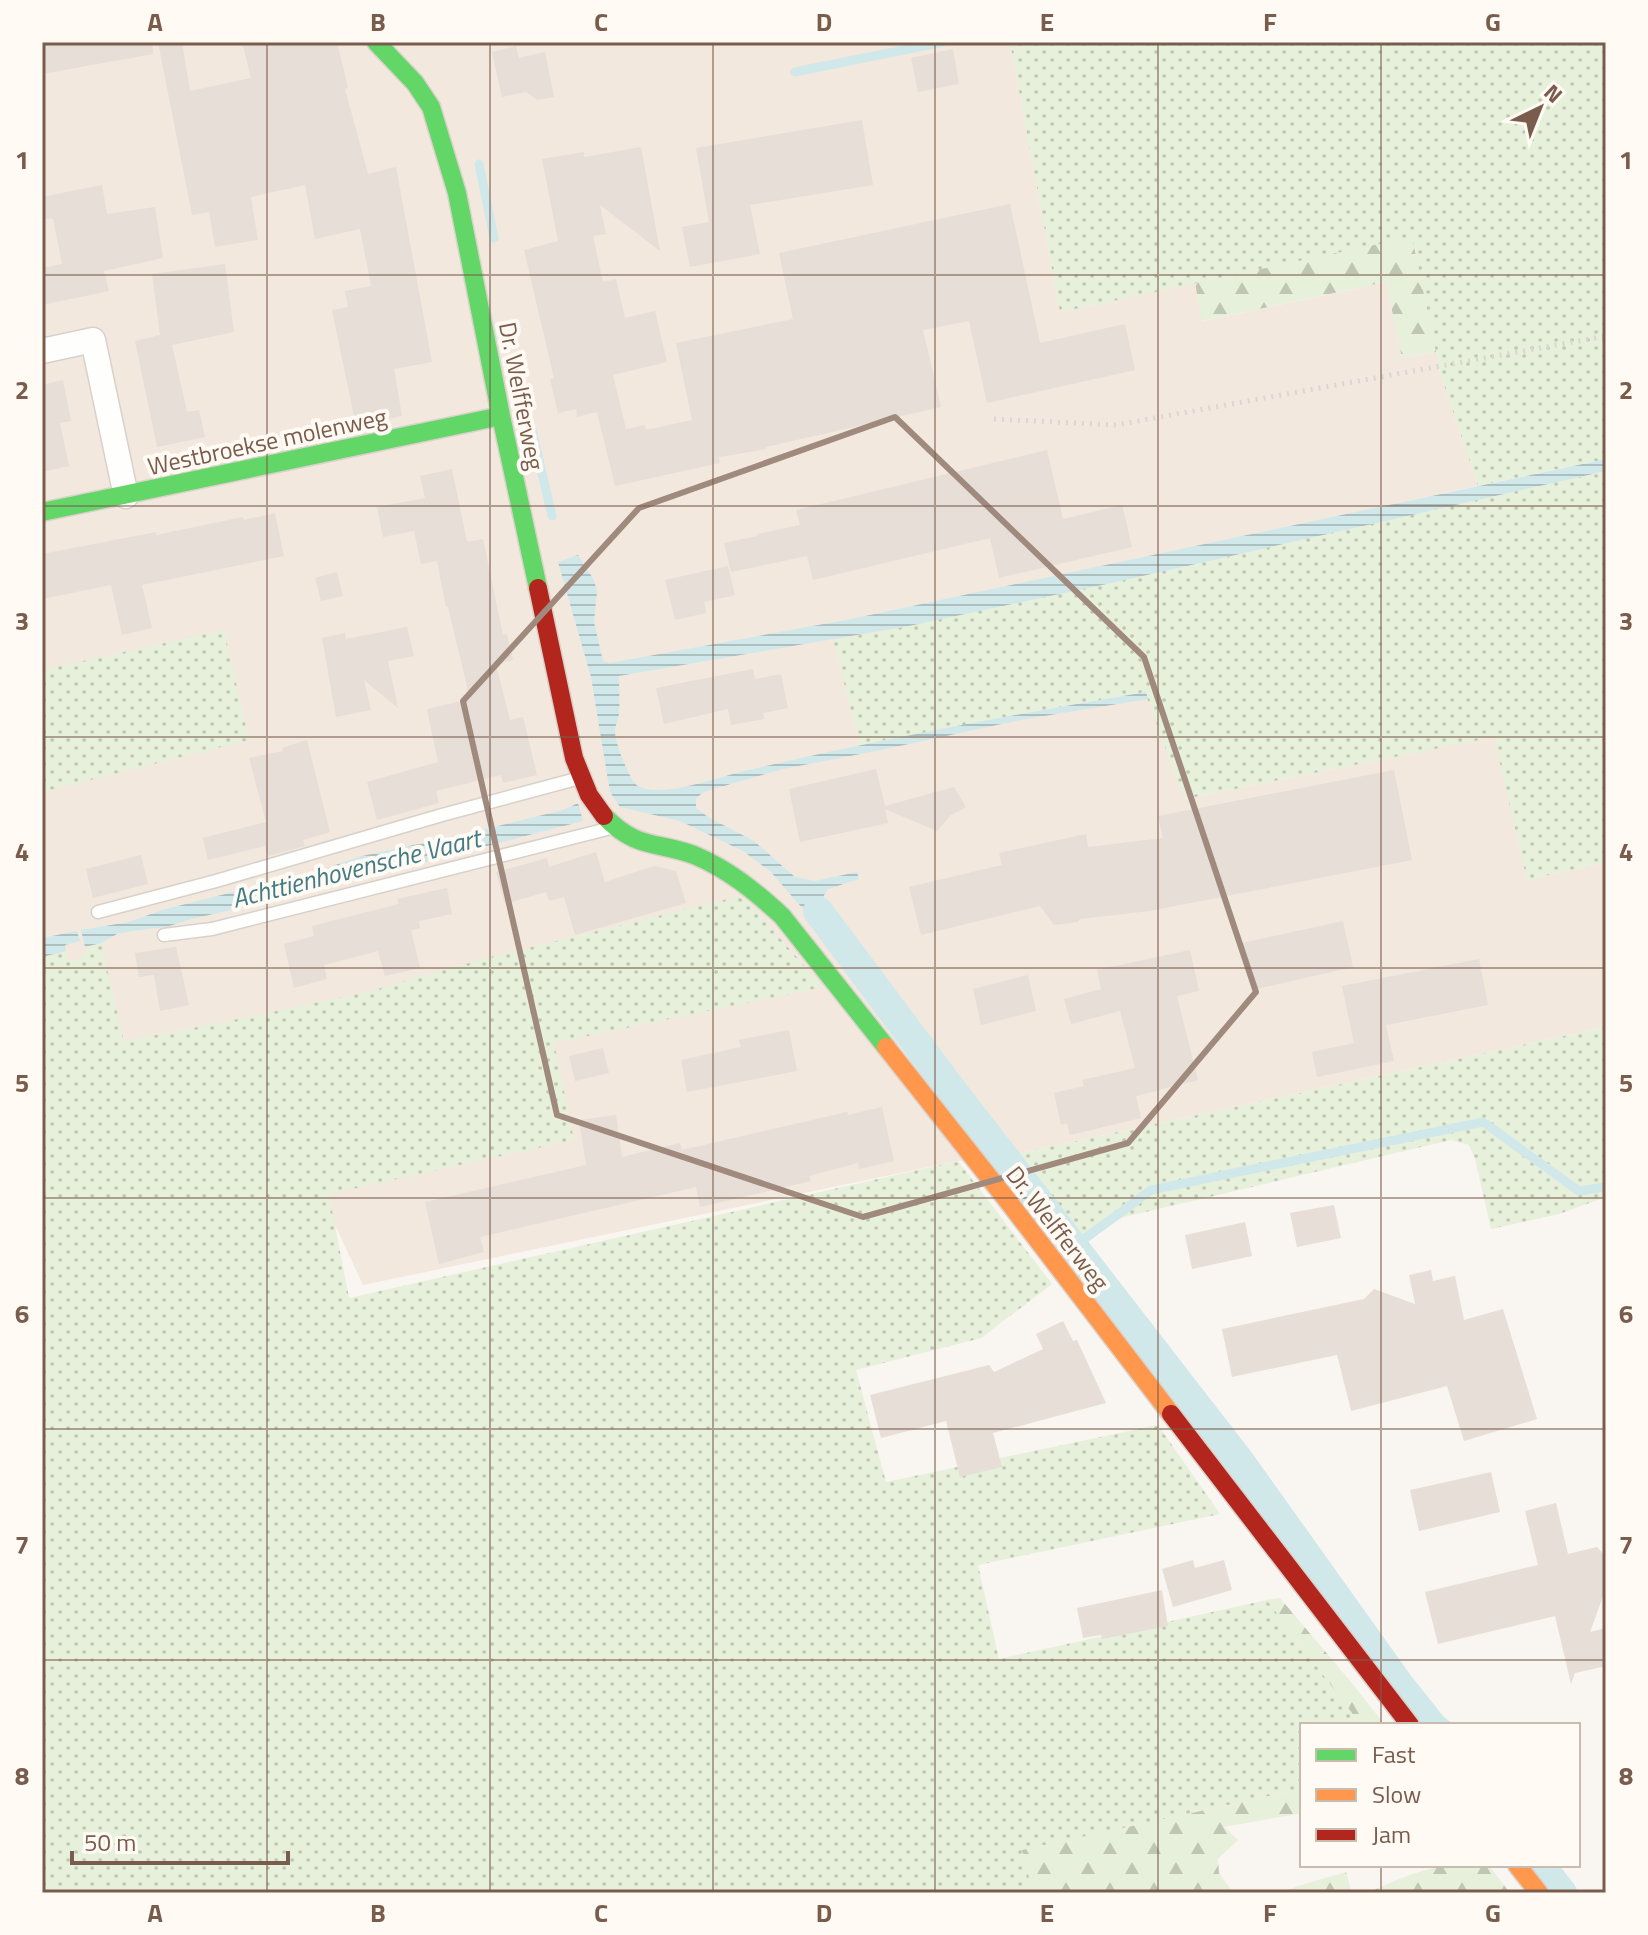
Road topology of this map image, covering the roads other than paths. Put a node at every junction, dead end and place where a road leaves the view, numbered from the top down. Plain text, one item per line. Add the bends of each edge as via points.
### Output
1 (376, 42) edge
2 (42, 351) edge
3 (501, 416) junction
4 (126, 496) junction
5 (42, 512) edge
6 (582, 781) junction
7 (613, 825) junction
8 (98, 912) dead end
9 (164, 935) dead end
10 (1408, 1723) edge
11 (1519, 1867) edge
12 (1539, 1893) edge

1 - 3 street, Dr. Welfferweg via 431,107 457,193
2 - 4 street via 93,340
3 - 4 street, Westbroekse molenweg
3 - 6 street, Dr. Welfferweg
4 - 5 street, Westbroekse molenweg
6 - 7 street, Dr. Welfferweg
6 - 8 lane
7 - 9 lane via 212,929
7 - 10 street, Dr. Welfferweg via 638,841 678,849 722,869 782,916
11 - 12 street

